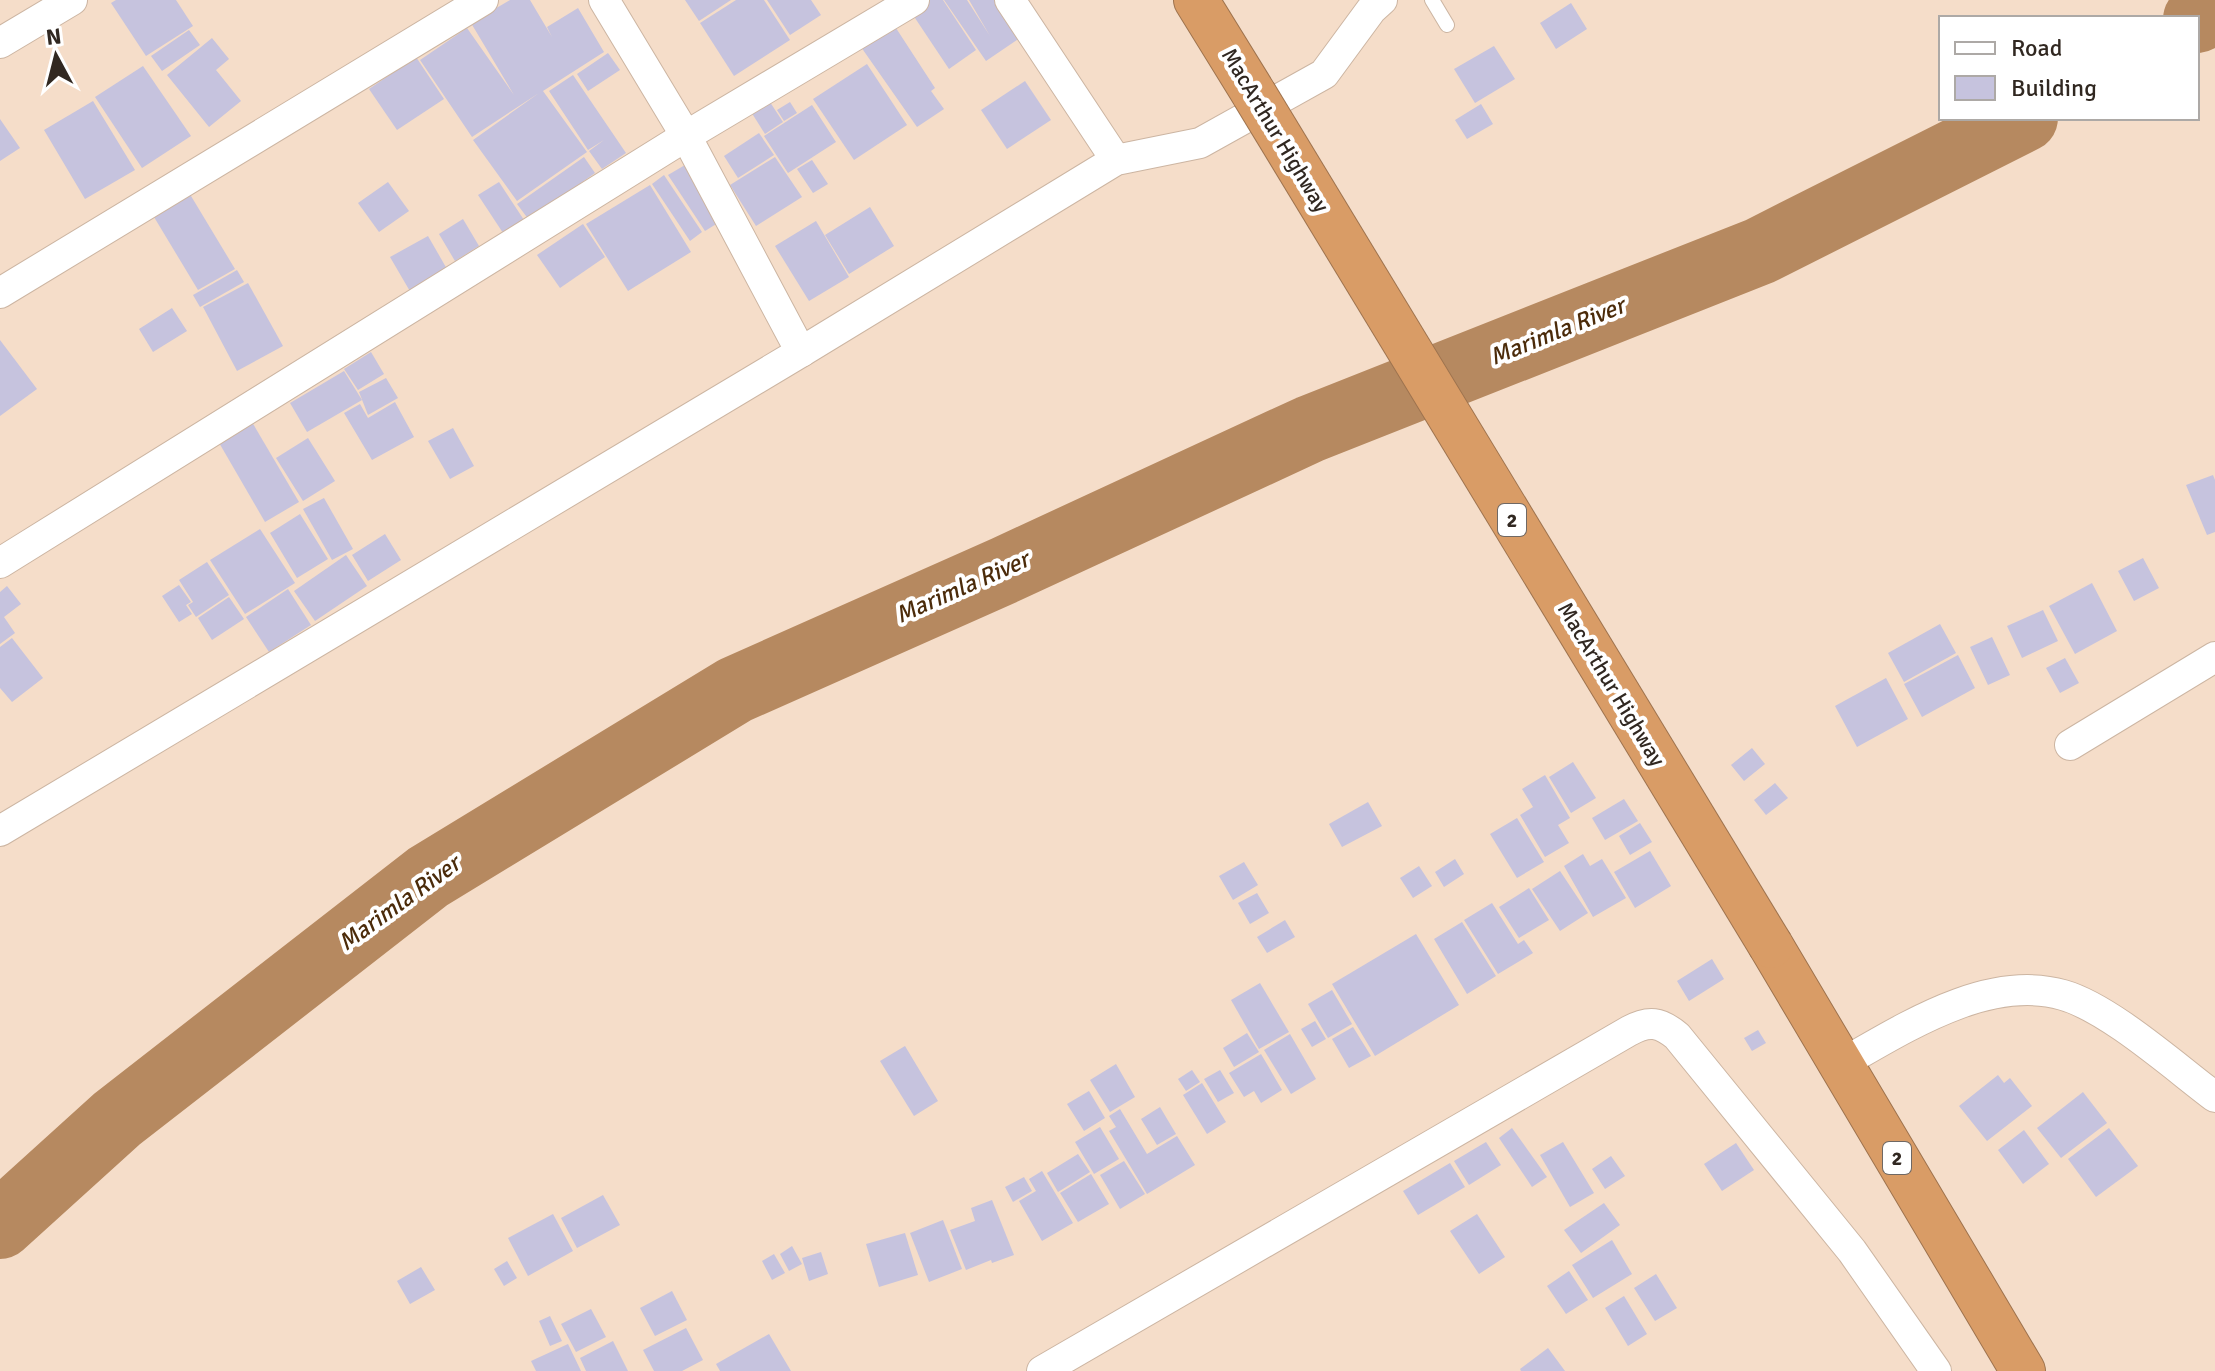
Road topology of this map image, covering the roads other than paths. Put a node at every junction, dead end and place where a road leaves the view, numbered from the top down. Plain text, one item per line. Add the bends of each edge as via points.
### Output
1 (72, 0) edge
2 (483, 0) edge
3 (604, 0) edge
4 (914, 0) edge
5 (1010, 0) edge
6 (1196, 0) edge
7 (1432, 0) edge
8 (1373, 3) edge
9 (1447, 25) dead end
10 (0, 43) edge
11 (686, 136) junction
12 (1116, 160) junction
13 (0, 293) edge
14 (801, 352) junction
15 (0, 563) edge
16 (2215, 657) edge
17 (2070, 745) dead end
18 (4, 821) edge
19 (1841, 1064) junction
20 (2215, 1097) edge
21 (1042, 1371) edge
22 (1936, 1371) edge
23 (2023, 1371) edge

1 - 10 street
2 - 13 street
3 - 11 street
4 - 11 street
5 - 12 street
6 - 19 highway, MacArthur Highway / 2, bridge
7 - 9 lane
8 - 12 street via 1324,74 1200,143
11 - 14 street
11 - 15 street
12 - 14 street
14 - 18 street
16 - 17 street
19 - 20 street via 1952,1006 2022,991 2062,995 2099,1011
19 - 23 highway, MacArthur Highway / 2
21 - 22 street via 1629,1031 1656,1022 1677,1036 1790,1173

